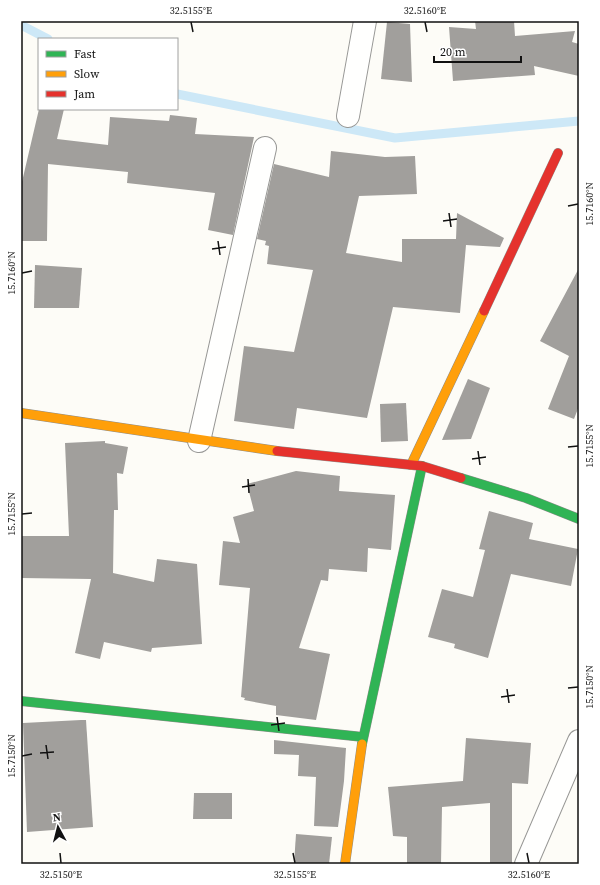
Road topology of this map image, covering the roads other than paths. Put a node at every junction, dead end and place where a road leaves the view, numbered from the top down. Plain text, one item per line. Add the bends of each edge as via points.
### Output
1 (365, 21) edge
2 (348, 116) dead end
3 (265, 148) dead end
4 (558, 153) dead end
5 (21, 413) edge
6 (199, 441) junction
7 (411, 465) junction
8 (422, 466) junction
9 (579, 519) edge
10 (21, 701) edge
11 (363, 737) junction
12 (579, 741) edge
13 (345, 864) edge
14 (526, 864) edge

1 - 2 street
3 - 6 street
4 - 7 street
5 - 6 street
6 - 7 street
7 - 8 street
8 - 9 street via 526,498
8 - 11 street
10 - 11 street
11 - 13 street
12 - 14 street

